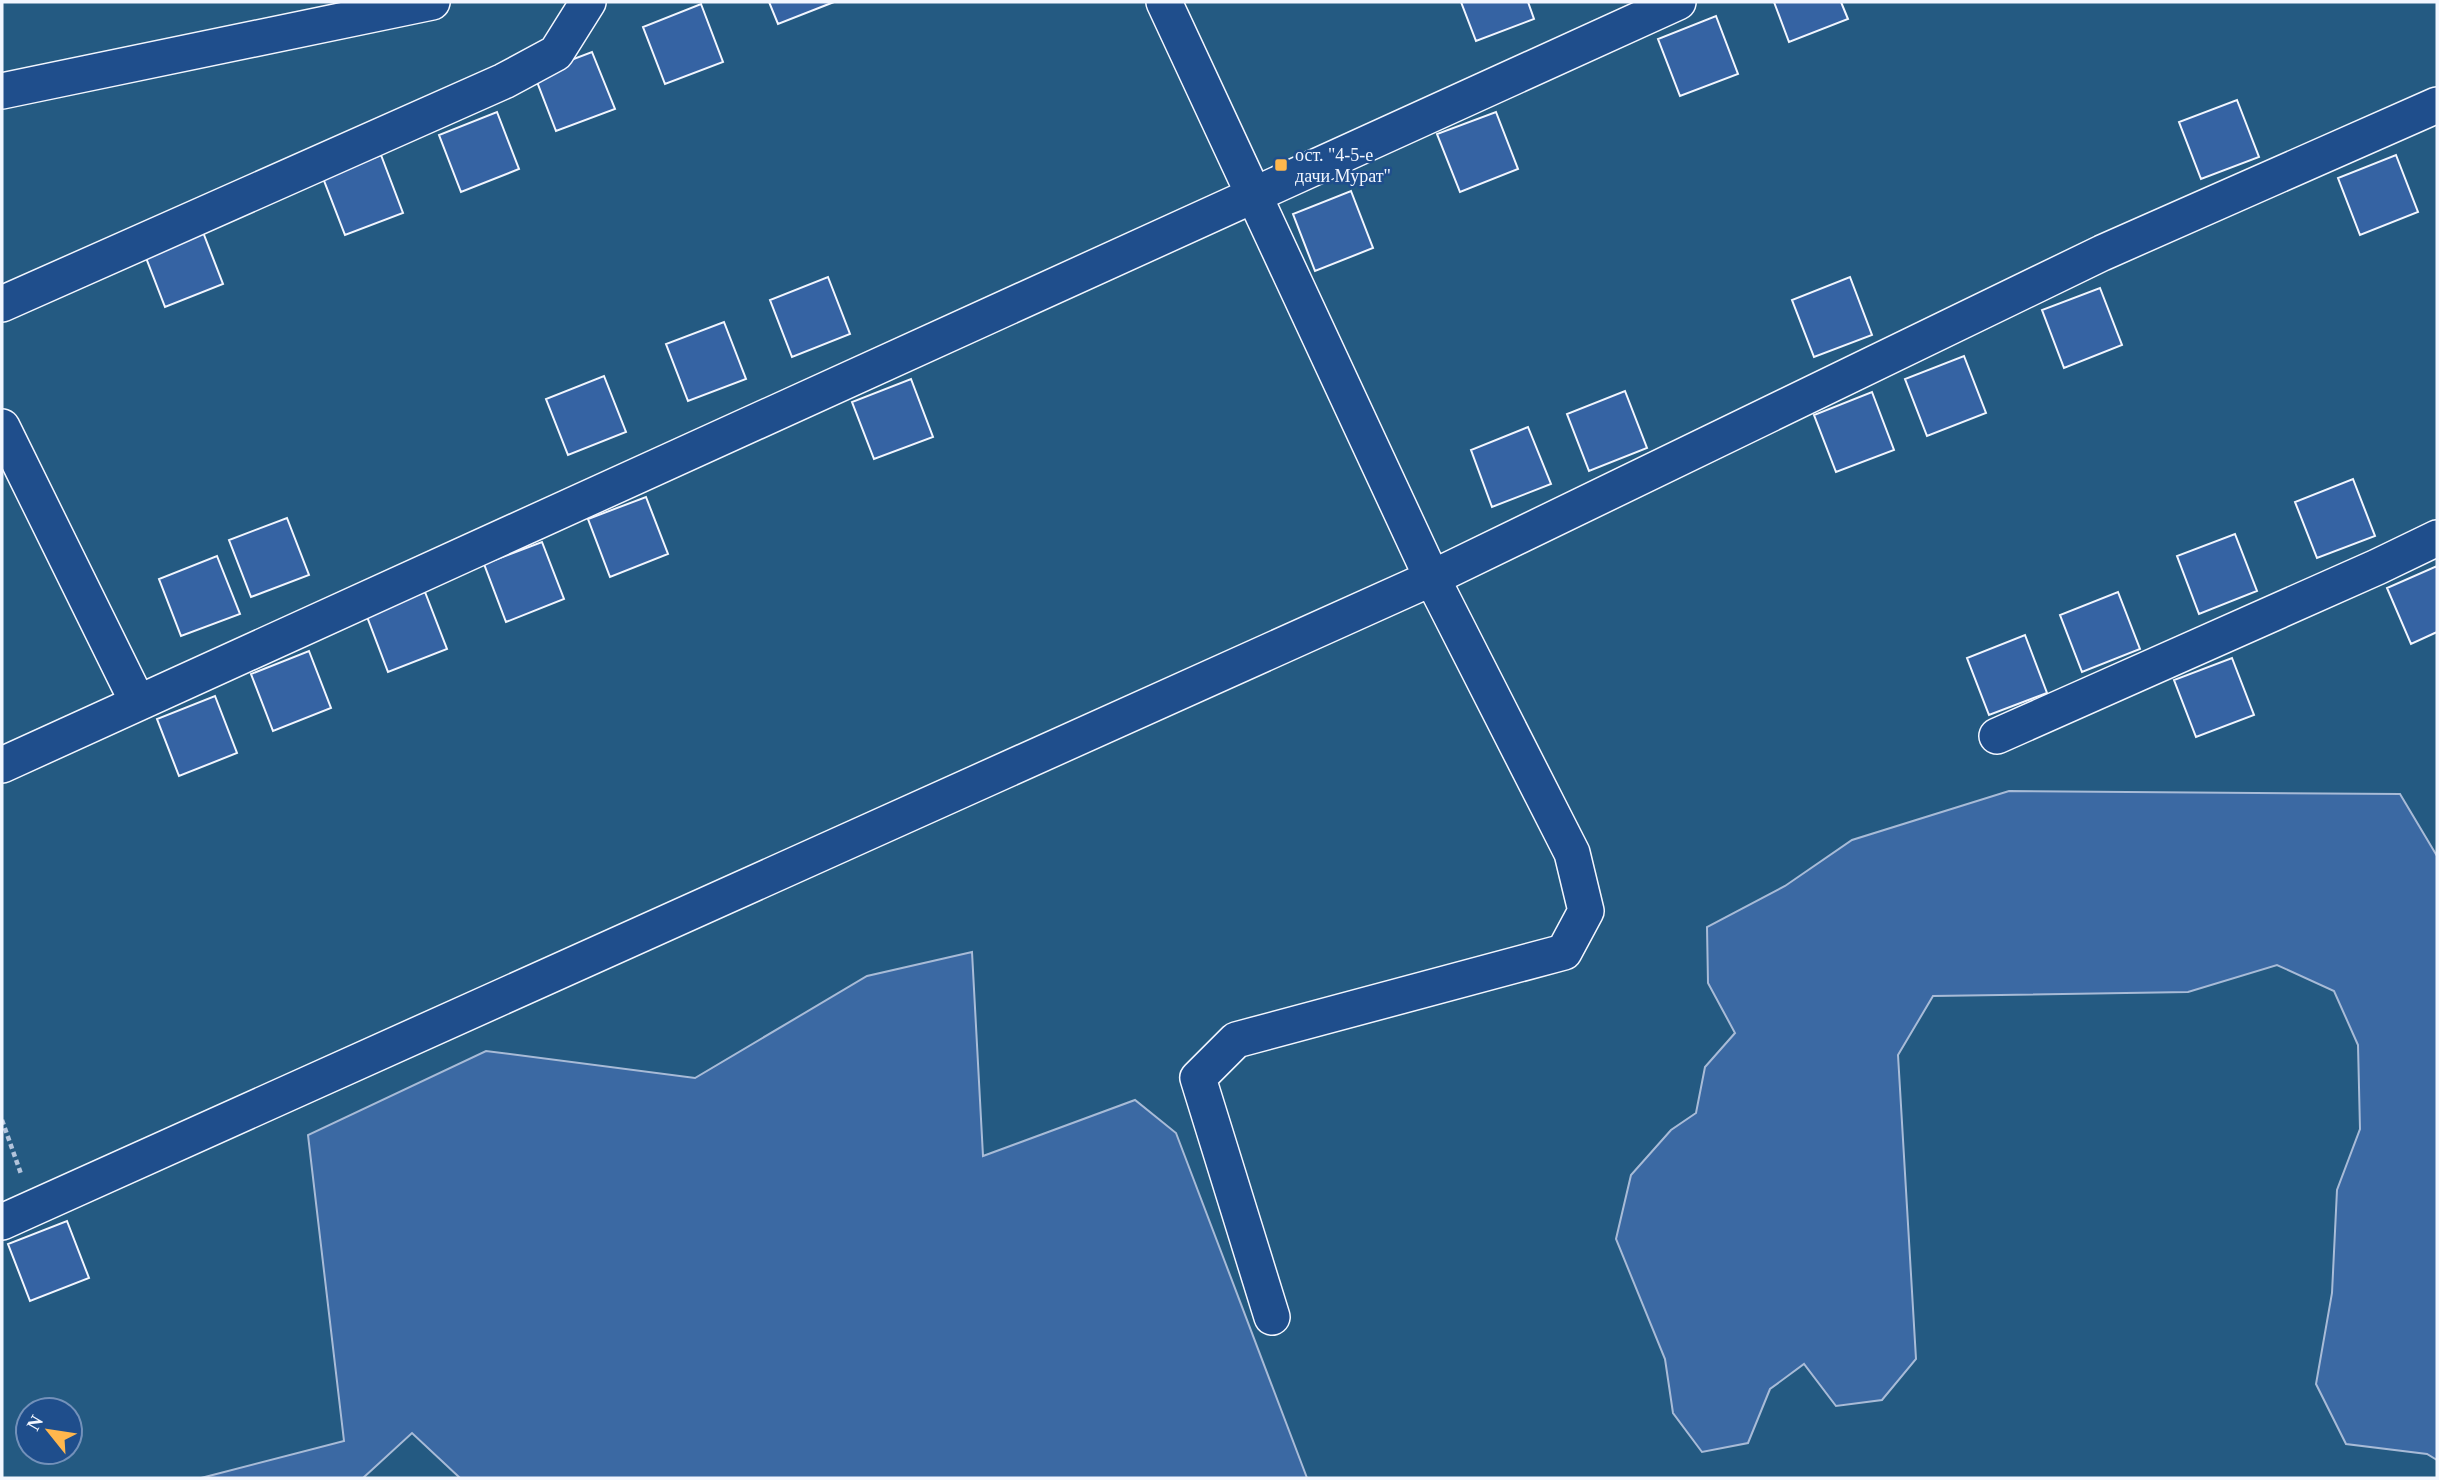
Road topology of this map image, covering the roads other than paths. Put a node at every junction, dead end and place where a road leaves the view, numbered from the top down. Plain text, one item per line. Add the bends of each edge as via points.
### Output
1 (432, 2) edge
2 (588, 2) edge
3 (1164, 2) edge
4 (1678, 2) edge
5 (2, 91) edge
6 (2437, 105) edge
7 (1252, 195) junction
8 (2, 304) edge
9 (2, 426) edge
10 (2437, 538) edge
11 (1432, 578) junction
12 (138, 703) junction
13 (1997, 736) dead end
14 (2, 765) edge
15 (2, 1222) edge
16 (1272, 1317) dead end

1 - 5 street
2 - 8 street via 556,53 504,81
3 - 7 street
4 - 7 street
6 - 11 street via 2102,253
7 - 11 street
7 - 12 street
9 - 12 street
10 - 13 street
11 - 15 street
11 - 16 street via 1572,853 1586,911 1564,952 1236,1040 1198,1078
12 - 14 street

